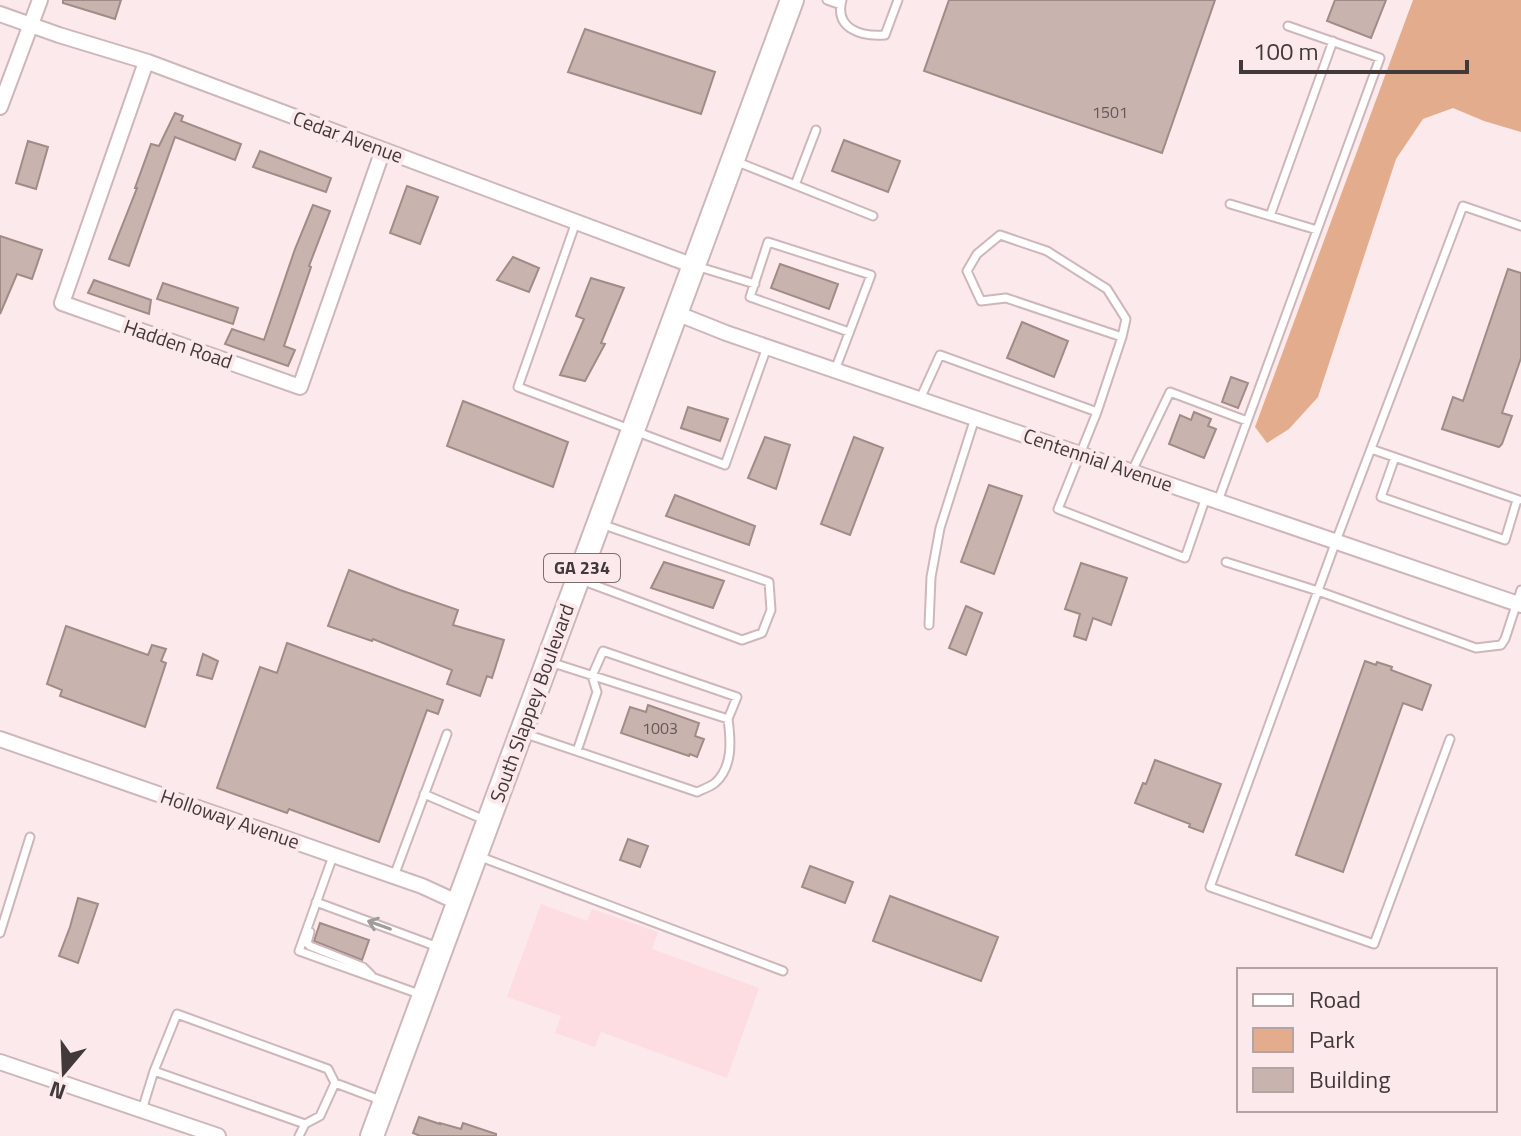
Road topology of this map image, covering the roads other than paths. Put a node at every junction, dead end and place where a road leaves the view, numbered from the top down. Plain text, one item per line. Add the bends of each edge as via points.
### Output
1 (40, 0) edge
2 (827, 0) edge
3 (898, 0) edge
4 (788, 1) edge
5 (842, 2) edge
6 (0, 14) edge
7 (31, 25) junction
8 (1288, 26) dead end
9 (1333, 41) junction
10 (146, 62) junction
11 (0, 107) edge
12 (816, 130) dead end
13 (383, 150) junction
14 (733, 161) junction
15 (795, 185) junction
16 (1230, 204) dead end
17 (873, 216) dead end
18 (1270, 216) junction
19 (576, 222) junction
20 (1521, 226) edge
21 (1317, 230) junction
22 (694, 266) junction
23 (755, 284) junction
24 (676, 313) junction
25 (849, 332) junction
26 (1122, 337) junction
27 (767, 347) junction
28 (835, 370) junction
29 (920, 399) junction
30 (1097, 412) junction
31 (975, 418) junction
32 (1247, 421) junction
33 (633, 431) junction
34 (1371, 449) junction
35 (1080, 454) junction
36 (1395, 457) junction
37 (1132, 471) junction
38 (1212, 499) junction
39 (1519, 500) edge
40 (599, 523) junction
41 (1336, 541) junction
42 (1226, 562) dead end
43 (578, 579) junction
44 (1318, 591) junction
45 (1520, 599) edge
46 (929, 625) dead end
47 (548, 661) junction
48 (592, 676) junction
49 (728, 719) junction
50 (521, 732) junction
51 (447, 734) dead end
52 (0, 739) edge
53 (1450, 739) dead end
54 (577, 751) junction
55 (424, 794) junction
56 (489, 822) junction
57 (30, 837) dead end
58 (333, 855) junction
59 (476, 855) junction
60 (394, 876) junction
61 (316, 902) junction
62 (459, 903) junction
63 (0, 933) edge
64 (442, 948) junction
65 (783, 971) dead end
66 (424, 996) junction
67 (0, 1062) edge
68 (154, 1071) junction
69 (335, 1083) junction
70 (385, 1102) junction
71 (142, 1110) junction
72 (305, 1124) junction
73 (218, 1136) edge
74 (299, 1136) edge
75 (372, 1136) edge

1 - 7 street
2 - 5 lane
3 - 5 lane via 885,35 872,36 850,29 841,16
4 - 14 main road, South Slappey Boulevard / GA 234
6 - 7 street, Cedar Avenue
7 - 10 street, Cedar Avenue
7 - 11 street
8 - 9 lane
9 - 18 lane
9 - 21 lane via 1380,58
10 - 13 street, Cedar Avenue
10 - 13 street, Hadden Road via 62,303 300,387
12 - 15 lane
13 - 19 street, Cedar Avenue
14 - 15 lane
14 - 22 main road, South Slappey Boulevard / GA 234
15 - 17 lane
16 - 18 lane
18 - 21 lane
19 - 22 street, Cedar Avenue
19 - 33 lane via 518,387
20 - 34 lane via 1463,206
21 - 32 lane
22 - 23 lane
22 - 24 main road, South Slappey Boulevard / GA 234
23 - 25 lane via 750,297
23 - 25 lane via 768,242 871,275
24 - 27 street, Centennial Avenue
24 - 33 main road, South Slappey Boulevard / GA 234
25 - 28 lane
26 - 26 lane via 1006,298 981,301 967,271 977,254 1000,235 1047,251 1107,289 1126,319
26 - 30 lane
27 - 28 street, Centennial Avenue
27 - 33 lane via 725,465
28 - 29 street, Centennial Avenue
29 - 30 lane via 940,355
29 - 31 street, Centennial Avenue
30 - 35 lane
31 - 35 street, Centennial Avenue
31 - 46 lane via 940,528
32 - 37 lane via 1170,392
32 - 38 lane
33 - 40 main road, South Slappey Boulevard / GA 234
34 - 36 lane
34 - 41 lane
35 - 37 street, Centennial Avenue
35 - 38 lane via 1058,509 1185,558
36 - 39 lane
36 - 39 lane via 1381,497 1436,517 1505,540
37 - 38 street, Centennial Avenue
38 - 41 street, Centennial Avenue
40 - 43 main road, South Slappey Boulevard / GA 234
40 - 43 lane via 769,582 771,610 762,633 742,640
41 - 44 lane
41 - 45 street, Centennial Avenue
42 - 44 lane
43 - 47 main road, South Slappey Boulevard / GA 234
44 - 45 lane via 1476,648 1501,645
44 - 53 lane via 1210,887 1374,944
47 - 48 lane
47 - 50 main road, South Slappey Boulevard / GA 234
48 - 49 lane
48 - 49 lane via 603,651 737,697
48 - 54 lane via 597,692
49 - 54 lane via 726,769 714,784 697,792
50 - 54 lane
50 - 56 main road, South Slappey Boulevard / GA 234
51 - 55 lane
52 - 58 street, Holloway Avenue
55 - 56 lane
55 - 60 lane
56 - 59 main road, South Slappey Boulevard / GA 234
57 - 63 lane
58 - 60 street, Holloway Avenue
58 - 61 lane
59 - 62 main road, South Slappey Boulevard / GA 234
59 - 65 lane
60 - 62 street, Holloway Avenue
64 -> 61 lane
61 - 66 lane via 299,951
62 - 64 main road, South Slappey Boulevard / GA 234
64 - 66 main road, South Slappey Boulevard / GA 234
66 - 70 main road, South Slappey Boulevard / GA 234
67 - 71 street
68 - 69 lane via 177,1014 328,1069
68 - 71 lane
68 - 72 lane
69 - 70 lane
69 - 72 lane via 320,1116
70 - 75 main road, South Slappey Boulevard / GA 234
71 - 73 street
72 - 74 lane

